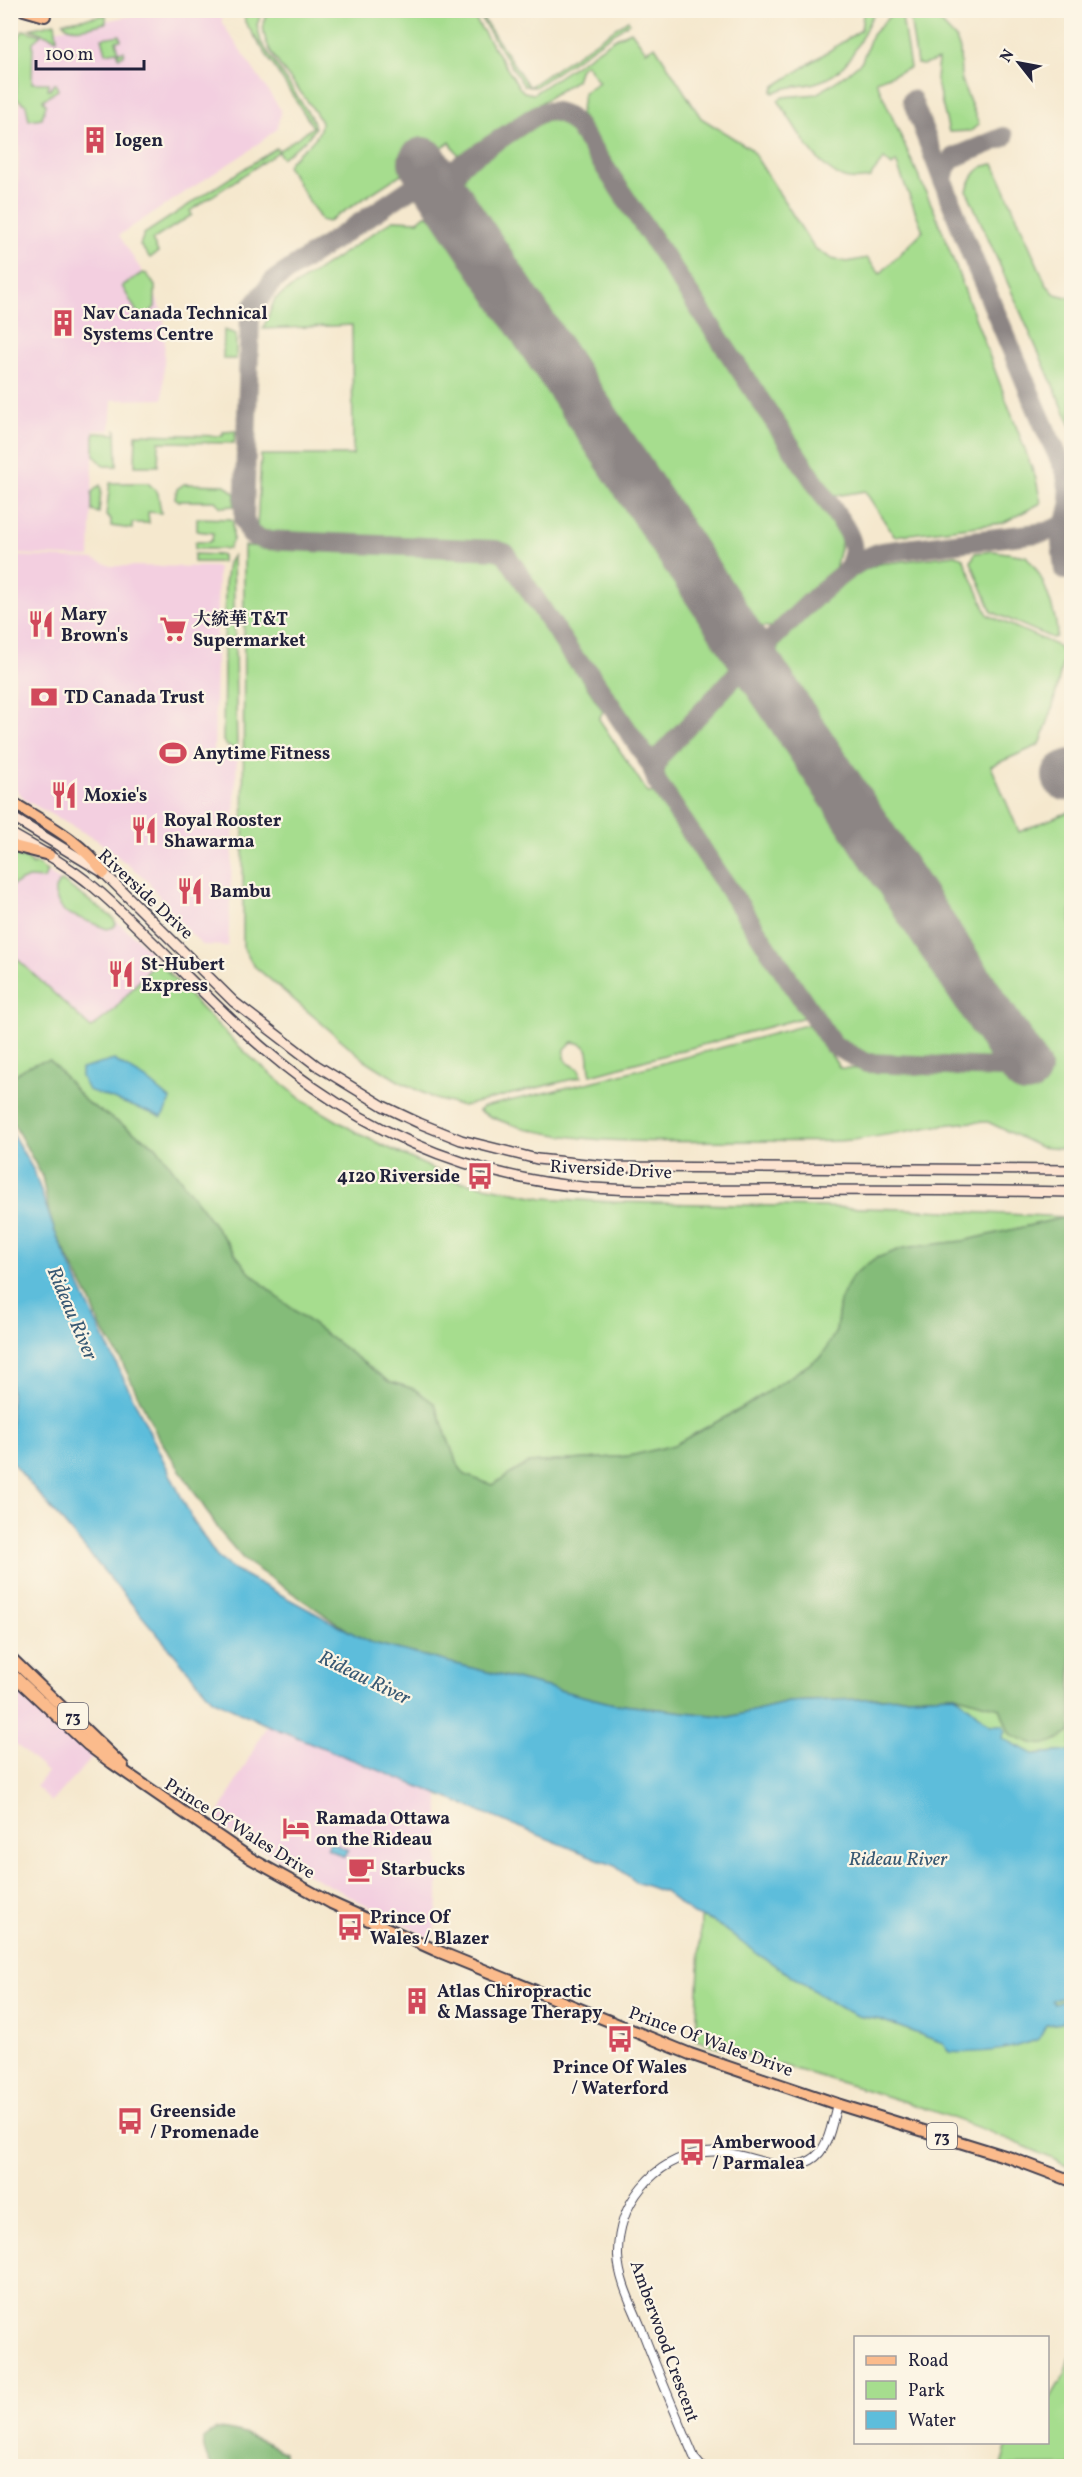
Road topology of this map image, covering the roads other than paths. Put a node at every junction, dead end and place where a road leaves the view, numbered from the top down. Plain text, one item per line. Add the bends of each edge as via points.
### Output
1 (24, 10) edge
2 (45, 16) dead end
3 (10, 801) edge
4 (10, 816) edge
5 (10, 833) edge
6 (10, 845) edge
7 (49, 855) junction
8 (104, 873) junction
9 (142, 909) junction
10 (131, 921) junction
11 (1071, 1170) edge
12 (1071, 1192) edge
13 (10, 1657) edge
14 (10, 1672) edge
15 (134, 1777) junction
16 (837, 2104) junction
17 (1071, 2181) edge
18 (701, 2466) edge

1 - 2 main road
3 - 8 main road via 80,845
4 - 8 main road, Riverside Drive
5 - 7 main road, Riverside Drive
6 - 7 main road
7 - 10 main road, Riverside Drive via 94,886
8 - 9 main road, Riverside Drive
9 - 10 main road
9 - 11 main road, Riverside Drive via 241,1008 333,1077 419,1124 496,1150 555,1162 616,1167
10 - 12 main road, Riverside Drive via 251,1037 313,1087 394,1136 481,1168 533,1180 612,1189
13 - 15 main road, Prince Of Wales Drive / 73
14 - 15 main road, Prince Of Wales Drive / 73 via 88,1745
15 - 16 main road, Prince Of Wales Drive / 73 via 260,1864 339,1907 690,2054
16 - 17 main road, Prince Of Wales Drive / 73 via 1011,2158
16 - 18 street, Amberwood Crescent via 829,2136 813,2159 790,2166 733,2152 690,2155 659,2169 646,2181 620,2224 621,2277 661,2380

